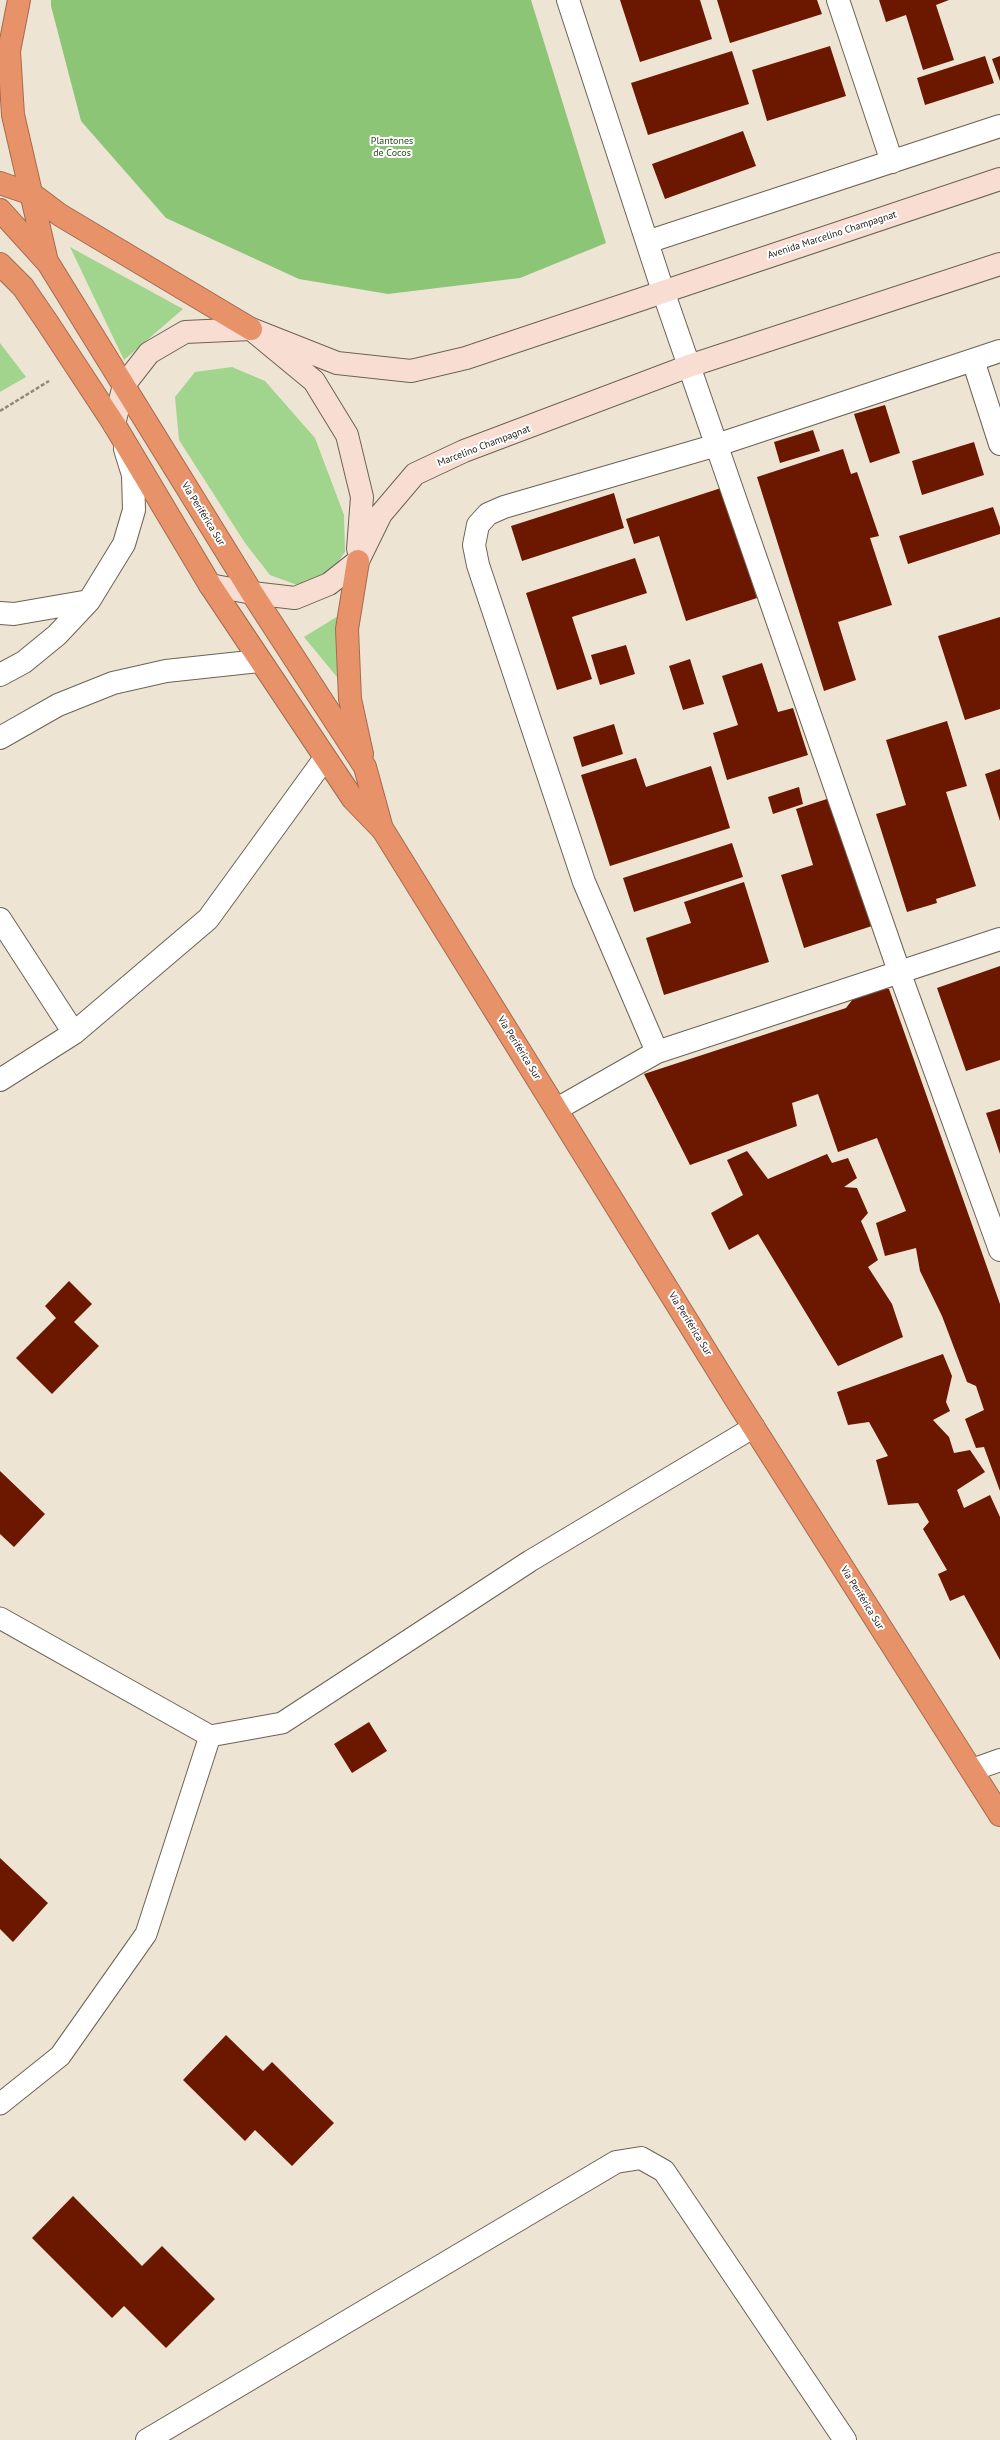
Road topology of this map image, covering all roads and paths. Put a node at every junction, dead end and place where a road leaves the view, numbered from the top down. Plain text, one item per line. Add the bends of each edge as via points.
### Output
1 (20, 0) edge
2 (568, 0) edge
3 (838, 0) edge
4 (1000, 126) edge
5 (892, 162) junction
6 (1000, 179) edge
7 (0, 183) edge
8 (32, 194) junction
9 (0, 210) edge
10 (647, 242) junction
11 (48, 263) junction
12 (0, 264) edge
13 (1000, 264) edge
14 (663, 291) junction
15 (251, 329) junction
16 (1000, 351) edge
17 (973, 360) junction
18 (75, 365) junction
19 (689, 366) junction
20 (124, 385) junction
21 (0, 412) edge
22 (118, 433) junction
23 (1000, 444) edge
24 (717, 445) junction
25 (358, 561) junction
26 (210, 585) junction
27 (252, 593) junction
28 (88, 601) junction
29 (0, 612) edge
30 (260, 661) junction
31 (0, 675) edge
32 (0, 738) edge
33 (325, 758) junction
34 (365, 766) junction
35 (383, 830) junction
36 (0, 919) edge
37 (1000, 939) edge
38 (900, 974) junction
39 (74, 1033) junction
40 (657, 1052) junction
41 (0, 1080) edge
42 (557, 1110) junction
43 (1000, 1250) edge
44 (754, 1427) junction
45 (0, 1618) edge
46 (210, 1736) junction
47 (1000, 1760) edge
48 (972, 1770) junction
49 (1000, 1815) edge
50 (0, 2104) edge
51 (146, 2440) edge
52 (845, 2440) edge

1 - 8 highway via 9,51 13,115
2 - 10 street
3 - 5 street
4 - 5 street
5 - 10 street
6 - 14 main road, Avenida Marcelino Champagnat
7 - 8 highway
8 - 11 highway
8 - 15 highway via 60,215
9 - 11 highway, Vía Periférica Sur
10 - 14 street
11 - 20 highway, Vía Periférica Sur
12 - 18 highway, Vía Periférica Sur via 23,287
13 - 19 main road
14 - 15 main road via 466,358 411,371 337,363
14 - 19 street
15 - 20 main road via 185,332 149,353
15 - 25 main road via 314,381 347,435 362,497
16 - 17 street
17 - 23 street
17 - 24 street
18 - 21 path
18 - 22 highway, Vía Periférica Sur
19 - 24 street
19 - 25 main road, Marcelino Champagnat via 464,451 415,474 380,514
20 - 22 main road
20 - 27 highway, Vía Periférica Sur
22 - 26 highway, Vía Periférica Sur
22 - 28 street via 133,475 134,510 124,544
24 - 38 street
24 - 40 street via 504,507 488,514 478,525 474,545 478,565 584,882
25 - 27 main road, Marcelino Champagnat via 329,584 295,598
25 - 34 highway via 347,629 350,699
26 - 27 main road, Marcelino Champagnat
26 - 30 highway, Vía Periférica Sur
27 - 34 highway, Vía Periférica Sur
28 - 29 street via 14,614
28 - 31 street via 57,635 24,662
30 - 32 street via 166,671 113,683 58,705
30 - 33 highway, Vía Periférica Sur
33 - 35 highway, Vía Periférica Sur via 353,799
33 - 39 street via 208,919
34 - 35 highway, Vía Periférica Sur
35 - 42 highway, Vía Periférica Sur
36 - 39 street
37 - 38 street
38 - 40 street
38 - 43 street
39 - 41 street
40 - 42 street
42 - 44 highway, Vía Periférica Sur
44 - 46 lane via 530,1561 282,1723
44 - 48 highway, Vía Periférica Sur
45 - 46 lane
46 - 50 lane via 146,1934 60,2056
47 - 48 street
48 - 49 highway, Vía Periférica Sur
51 - 52 street via 616,2162 641,2158 664,2171

